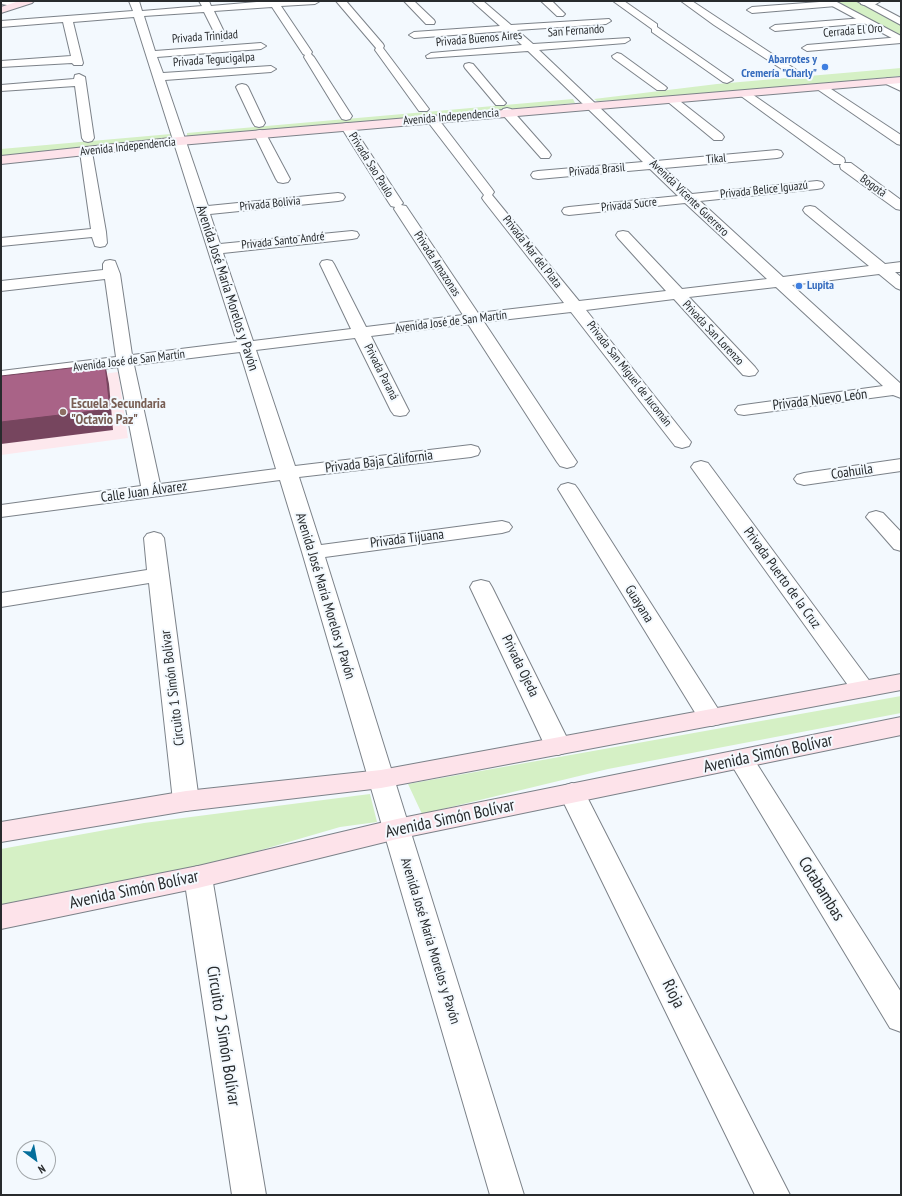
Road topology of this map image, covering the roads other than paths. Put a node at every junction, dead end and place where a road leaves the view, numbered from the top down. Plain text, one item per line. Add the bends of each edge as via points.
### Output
1 (315, 1) edge
2 (342, 1) edge
3 (408, 1) edge
4 (477, 1) edge
5 (546, 1) edge
6 (618, 1) edge
7 (686, 1) edge
8 (863, 1) edge
9 (876, 1) edge
10 (274, 2) edge
11 (830, 2) edge
12 (8, 3) edge
13 (206, 5) edge
14 (30, 6) edge
15 (136, 7) edge
16 (752, 10) dead end
17 (1, 11) edge
18 (560, 14) dead end
19 (67, 18) junction
20 (900, 20) edge
21 (606, 21) dead end
22 (864, 21) junction
23 (430, 22) dead end
24 (1, 24) edge
25 (508, 28) junction
26 (775, 28) dead end
27 (414, 35) dead end
28 (222, 38) dead end
29 (625, 40) dead end
30 (901, 40) edge
31 (261, 46) dead end
32 (530, 47) junction
33 (807, 48) dead end
34 (152, 54) junction
35 (431, 56) dead end
36 (617, 56) dead end
37 (1, 64) edge
38 (469, 66) dead end
39 (271, 69) dead end
40 (803, 74) joint
41 (782, 76) dead end
42 (159, 77) junction
43 (731, 80) joint
44 (901, 80) edge
45 (888, 81) junction
46 (713, 82) dead end
47 (676, 86) dead end
48 (242, 87) dead end
49 (821, 87) junction
50 (1, 88) edge
51 (661, 88) junction
52 (901, 88) edge
53 (645, 90) dead end
54 (622, 92) dead end
55 (746, 94) junction
56 (586, 100) junction
57 (672, 100) junction
58 (504, 108) junction
59 (423, 109) junction
60 (432, 119) junction
61 (346, 121) junction
62 (259, 129) junction
63 (173, 134) junction
64 (103, 137) dead end
65 (718, 137) dead end
66 (83, 138) joint
67 (901, 140) edge
68 (86, 152) junction
69 (776, 154) dead end
70 (545, 155) dead end
71 (1, 160) edge
72 (654, 165) junction
73 (538, 176) dead end
74 (283, 179) dead end
75 (817, 185) dead end
76 (338, 197) dead end
77 (688, 198) junction
78 (398, 206) joint
79 (901, 206) edge
80 (810, 210) dead end
81 (202, 211) junction
82 (569, 211) dead end
83 (352, 234) dead end
84 (623, 235) dead end
85 (1, 242) edge
86 (215, 248) junction
87 (327, 264) dead end
88 (901, 267) edge
89 (882, 270) junction
90 (779, 282) junction
91 (901, 285) edge
92 (1, 286) edge
93 (678, 294) junction
94 (576, 307) junction
95 (473, 319) junction
96 (361, 333) junction
97 (246, 347) junction
98 (124, 361) junction
99 (748, 371) dead end
100 (1, 376) edge
101 (900, 391) edge
102 (744, 410) dead end
103 (400, 411) dead end
104 (682, 442) dead end
105 (471, 451) dead end
106 (567, 462) dead end
107 (901, 465) edge
108 (702, 467) dead end
109 (287, 473) junction
110 (804, 479) dead end
111 (568, 489) dead end
112 (152, 491) junction
113 (1, 511) edge
114 (876, 517) dead end
115 (502, 527) dead end
116 (154, 538) dead end
117 (901, 545) edge
118 (313, 552) junction
119 (159, 575) junction
120 (481, 587) dead end
121 (1, 600) edge
122 (901, 682) edge
123 (863, 689) junction
124 (711, 718) junction
125 (900, 728) edge
126 (558, 746) junction
127 (741, 759) junction
128 (381, 779) junction
129 (572, 793) junction
130 (186, 801) junction
131 (397, 829) junction
132 (1, 832) edge
133 (198, 877) junction
134 (1, 917) edge
135 (901, 1019) edge
136 (249, 1195) edge
137 (507, 1195) edge
138 (773, 1195) edge

1 - 10 street
2 - 59 street via 380,48
3 - 23 street
4 - 25 street, Avenida Vicente Guerrero
5 - 18 street
6 - 43 street
7 - 40 street
8 - 9 street
8 - 20 street
10 - 13 street
10 - 61 street, Privada Sao Paulo via 308,54
11 - 16 street
11 - 22 street
12 - 14 main road
12 - 17 main road
13 - 15 street
13 - 28 street
14 - 17 street
15 - 19 street
15 - 34 street, Avenida José María Morelos y Pavón
19 - 24 street
19 - 37 street via 77,61
21 - 25 street
22 - 26 street
22 - 30 street
25 - 27 street
25 - 32 street, Avenida Vicente Guerrero
29 - 32 street, San Fernando
30 - 33 street, Cerrada El Oro
31 - 34 street, Privada Trinidad
32 - 35 street, Privada Buenos Aires
32 - 56 street, Avenida Vicente Guerrero
34 - 42 street, Avenida José María Morelos y Pavón
36 - 51 street
38 - 58 street
39 - 42 street, Privada Tegucigalpa
40 - 41 main road
42 - 63 street, Avenida José María Morelos y Pavón
43 - 46 main road
44 - 45 main road, Avenida Independencia
45 - 49 main road, Avenida Independencia
45 - 52 street
47 - 51 main road
48 - 62 street
49 - 55 main road, Avenida Independencia
49 - 67 street
50 - 66 street via 80,79
51 - 53 main road
54 - 56 main road, Avenida Independencia
55 - 57 main road, Avenida Independencia
55 - 79 street, Bogotá
56 - 57 main road, Avenida Independencia
56 - 58 main road, Avenida Independencia
56 - 72 street, Avenida Vicente Guerrero
57 - 65 street
58 - 59 main road, Avenida Independencia
58 - 60 main road, Avenida Independencia
58 - 70 street
59 - 61 main road, Avenida Independencia
60 - 61 main road, Avenida Independencia
60 - 94 street, Privada Mar del Plata
61 - 62 main road, Avenida Independencia
61 - 78 street, Privada Sao Paulo
62 - 63 main road, Avenida Independencia
62 - 74 street
63 - 68 main road, Avenida Independencia
63 - 81 street, Avenida José María Morelos y Pavón
64 - 66 main road, Avenida Independencia
68 - 71 main road, Avenida Independencia
68 - 85 street via 100,237
69 - 72 street, Tikal
72 - 73 street, Privada Brasil
72 - 77 street, Avenida Vicente Guerrero
75 - 77 street, Privada Belice Iguazú
76 - 81 street, Privada Bolivia
77 - 82 street, Privada Sucre
77 - 90 street, Avenida Vicente Guerrero
78 - 95 street, Privada Amazonas
80 - 89 street
81 - 86 street, Avenida José María Morelos y Pavón
83 - 86 street, Privada Santo André
84 - 93 street, Privada San Lorenzo
86 - 97 street, Avenida José María Morelos y Pavón
87 - 96 street, Privada Paraná
88 - 89 street, Avenida José de San Martín
89 - 90 street, Avenida José de San Martín
89 - 91 street
90 - 93 street, Avenida José de San Martín
90 - 101 street, Avenida Vicente Guerrero
92 - 98 street via 111,269
93 - 94 street, Avenida José de San Martín
93 - 99 street, Privada San Lorenzo
94 - 95 street, Avenida José de San Martín
94 - 104 street, Privada San Miguel de Jucomán
95 - 96 street, Avenida José de San Martín
95 - 106 street, Privada Amazonas
96 - 97 street, Avenida José de San Martín
96 - 103 street, Privada Paraná
97 - 98 street, Avenida José de San Martín
97 - 109 street, Avenida José María Morelos y Pavón
98 - 100 street, Avenida José de San Martín
98 - 112 street
101 - 102 street, Privada Nuevo León
105 - 109 street, Privada Baja California
107 - 110 street, Coahuila
108 - 123 street, Privada Puerto de la Cruz
109 - 112 street, Calle Juan Álvarez
109 - 118 street, Avenida José María Morelos y Pavón
111 - 124 street, Guayana
112 - 113 street, Calle Juan Álvarez
114 - 117 street
115 - 118 street, Privada Tijuana
116 - 119 street, Circuito 1 Simón Bolívar
118 - 128 street, Avenida José María Morelos y Pavón
119 - 121 street
119 - 130 street, Circuito 1 Simón Bolívar
120 - 126 street, Privada Ojeda
122 - 123 main road
123 - 124 main road
124 - 126 main road
125 - 127 main road, Avenida Simón Bolívar
126 - 128 main road
127 - 129 main road, Avenida Simón Bolívar
127 - 135 street, Cotabambas
128 - 130 main road
128 - 131 street, Avenida José María Morelos y Pavón
129 - 131 main road, Avenida Simón Bolívar
129 - 138 street, Rioja
130 - 132 main road
131 - 133 main road, Avenida Simón Bolívar
131 - 137 street, Avenida José María Morelos y Pavón
133 - 134 main road, Avenida Simón Bolívar
133 - 136 street, Circuito 2 Simón Bolívar

